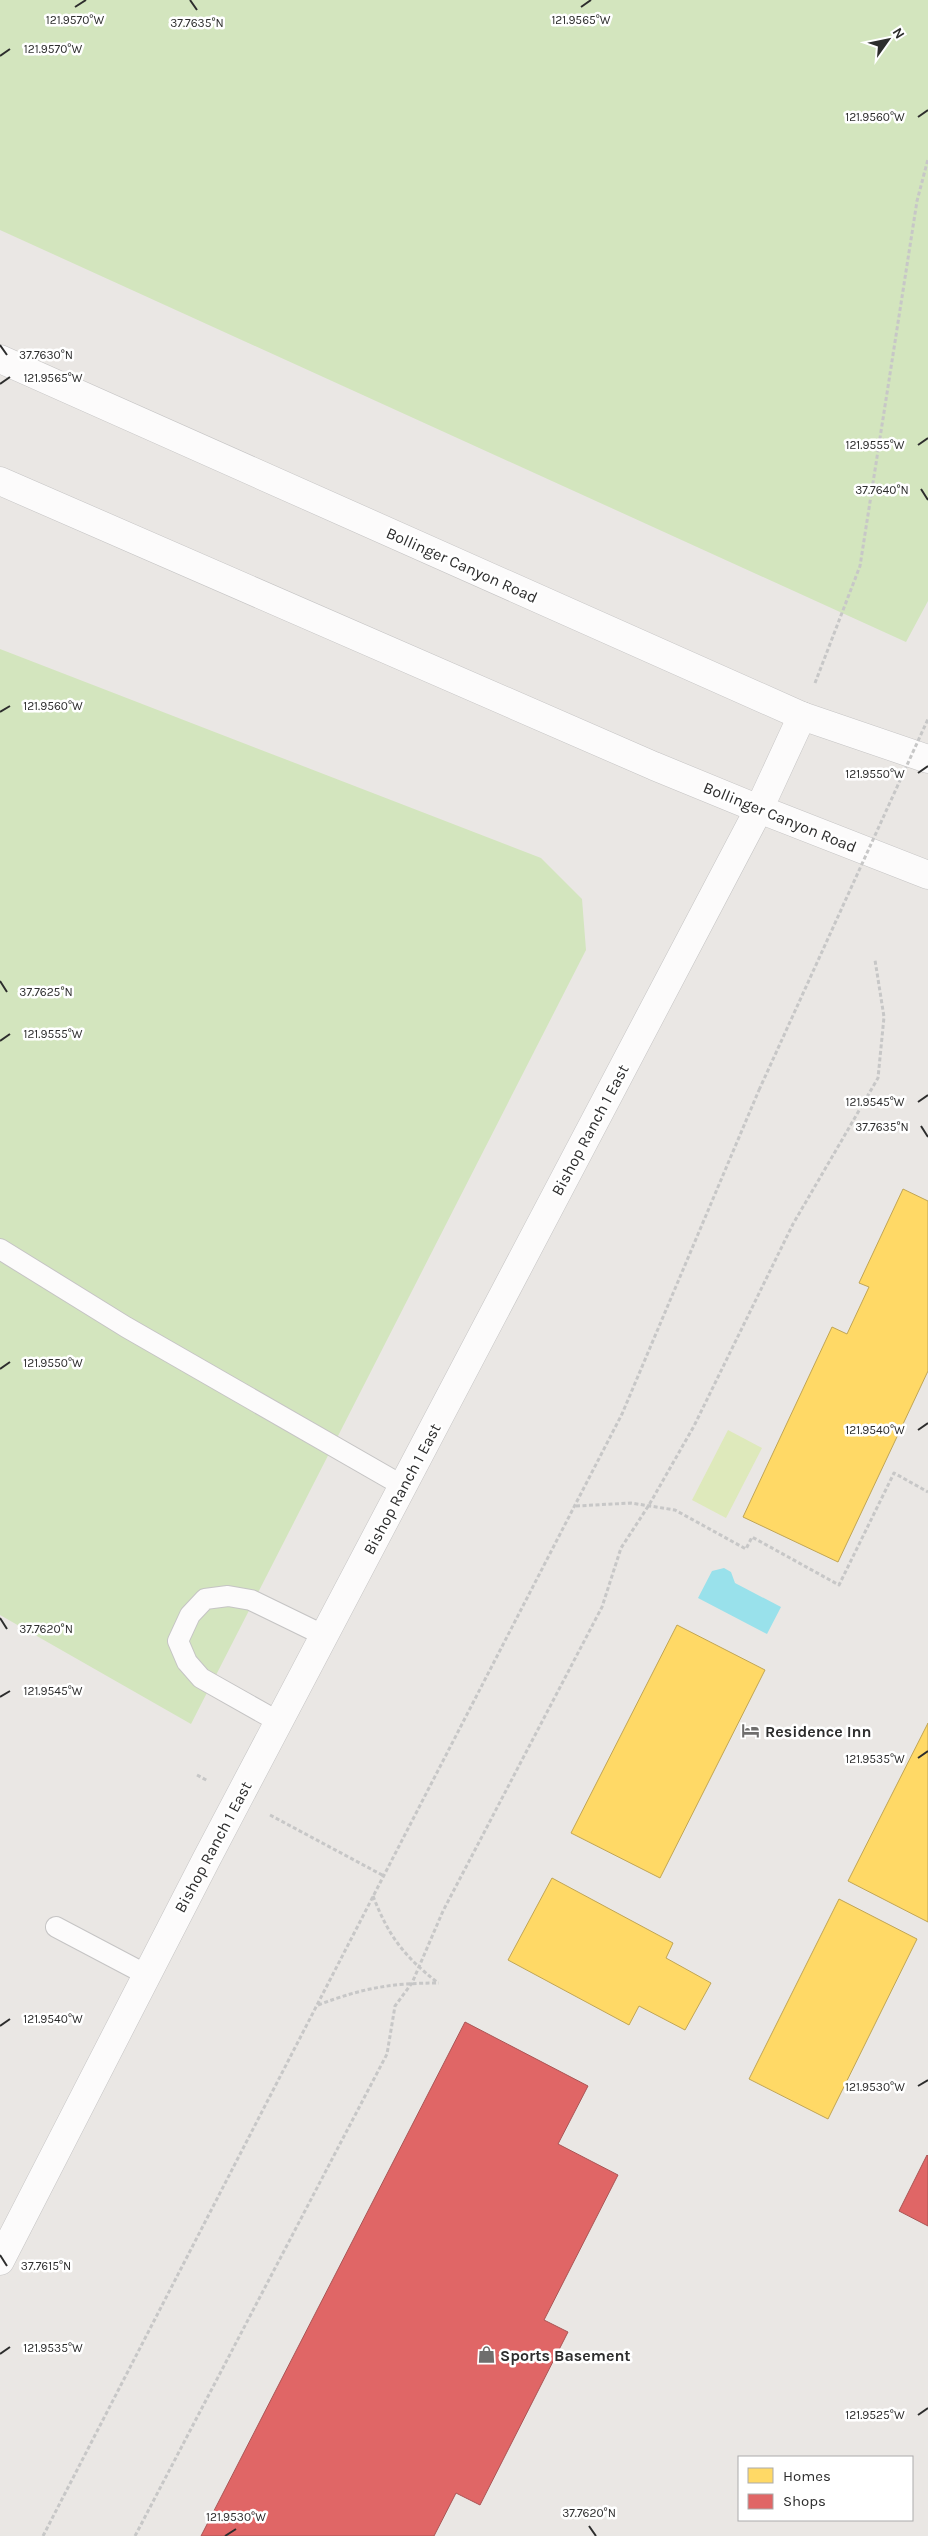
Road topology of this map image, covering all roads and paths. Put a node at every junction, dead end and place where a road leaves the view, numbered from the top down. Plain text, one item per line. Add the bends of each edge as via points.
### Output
1 (928, 159) edge
2 (0, 359) edge
3 (0, 481) edge
4 (802, 716) junction
5 (928, 719) edge
6 (928, 759) edge
7 (758, 810) junction
8 (928, 875) edge
9 (875, 960) dead end
10 (0, 1249) edge
11 (403, 1486) junction
12 (928, 1492) edge
13 (649, 1505) junction
14 (575, 1506) junction
15 (325, 1636) junction
16 (279, 1722) junction
17 (197, 1775) dead end
18 (239, 1798) junction
19 (384, 1876) junction
20 (373, 1896) junction
21 (56, 1927) dead end
22 (418, 1967) junction
23 (147, 1975) junction
24 (412, 1983) junction
25 (317, 2005) junction
26 (0, 2261) edge
27 (43, 2536) edge
28 (135, 2536) edge

1 - 4 path via 917,201 860,566
2 - 4 main road, Bollinger Canyon Road
3 - 7 main road, Bollinger Canyon Road
4 - 6 main road, Bollinger Canyon Road
4 - 7 main road, Bishop Ranch 1 East
5 - 14 path, bridge via 759,1090 622,1414
7 - 8 main road, Bollinger Canyon Road
7 - 11 main road, Bishop Ranch 1 East
9 - 13 path via 884,1017 878,1078 793,1224 694,1426
10 - 11 lane via 126,1327
11 - 15 main road, Bishop Ranch 1 East
12 - 13 path via 894,1473 840,1585 752,1537 746,1549 675,1510
13 - 14 path
13 - 22 path via 621,1548 602,1606 443,1911
14 - 19 path
15 - 16 main road, Bishop Ranch 1 East
15 - 16 lane via 252,1600 228,1596 205,1598 190,1615 178,1642 187,1662 201,1678
16 - 18 main road, Bishop Ranch 1 East
17 - 18 path
18 - 19 path
18 - 23 main road, Bishop Ranch 1 East
19 - 20 path
20 - 22 path via 395,1943
20 - 25 path
21 - 23 lane
22 - 24 path
22 - 24 path via 439,1983
23 - 26 main road, Bishop Ranch 1 East
24 - 25 path via 357,1990
24 - 28 path via 395,2006 387,2054
25 - 27 path

